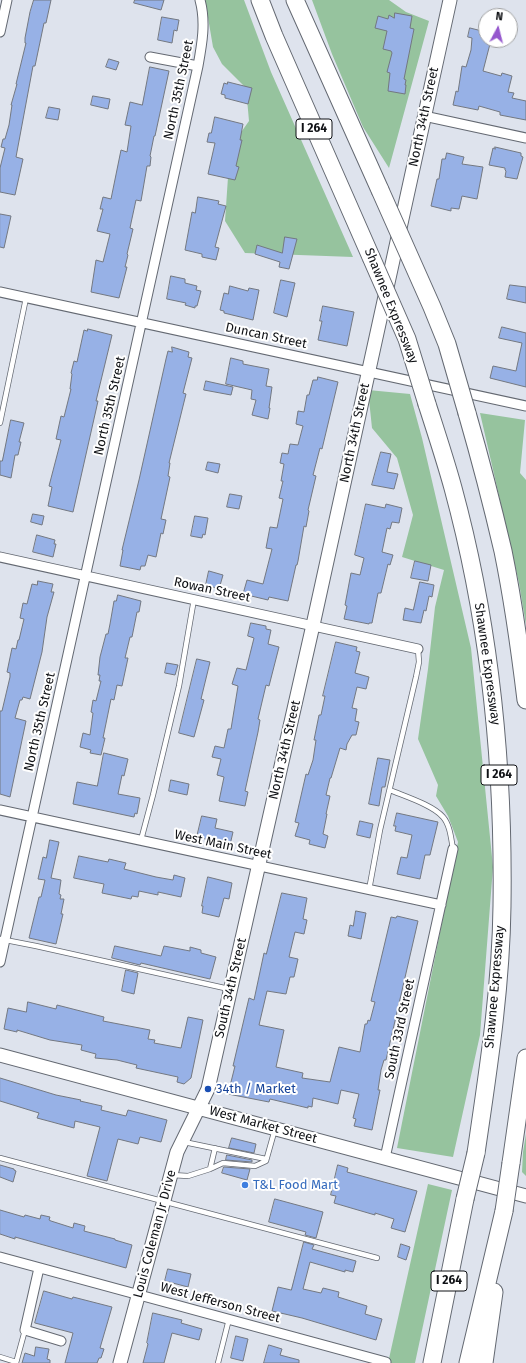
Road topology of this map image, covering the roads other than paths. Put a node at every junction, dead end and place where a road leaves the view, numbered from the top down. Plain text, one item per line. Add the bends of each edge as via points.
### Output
1 (7, 0) edge
2 (200, 0) edge
3 (260, 0) edge
4 (296, 0) edge
5 (450, 0) edge
6 (0, 32) edge
7 (150, 57) dead end
8 (198, 66) junction
9 (424, 116) junction
10 (526, 138) edge
11 (0, 292) edge
12 (26, 298) junction
13 (142, 323) junction
14 (368, 372) junction
15 (526, 406) edge
16 (0, 423) edge
17 (0, 557) edge
18 (86, 576) junction
19 (194, 600) junction
20 (313, 626) junction
21 (418, 649) joint
22 (526, 700) edge
23 (390, 790) junction
24 (0, 810) edge
25 (32, 817) junction
26 (141, 840) junction
27 (453, 849) joint
28 (259, 866) junction
29 (369, 890) junction
30 (441, 905) junction
31 (2, 940) edge
32 (0, 962) edge
33 (231, 989) junction
34 (0, 1055) edge
35 (526, 1058) edge
36 (199, 1108) junction
37 (275, 1128) junction
38 (183, 1142) junction
39 (215, 1148) junction
40 (0, 1158) edge
41 (385, 1158) junction
42 (266, 1159) junction
43 (210, 1169) junction
44 (171, 1175) junction
45 (526, 1196) edge
46 (163, 1200) junction
47 (504, 1212) junction
48 (0, 1257) edge
49 (377, 1258) dead end
50 (39, 1268) junction
51 (138, 1294) junction
52 (230, 1319) junction
53 (25, 1330) junction
54 (61, 1341) dead end
55 (0, 1357) edge
56 (381, 1361) edge
57 (16, 1362) edge
58 (120, 1363) edge
59 (218, 1363) edge
60 (432, 1363) edge
61 (468, 1363) edge
62 (484, 1363) edge

1 - 6 street
2 - 8 street, North 35th Street via 204,34
3 - 60 highway, Shawnee Expressway / I 264, bridge via 407,339 453,487 481,616 492,688 502,833 502,907 498,975 476,1153
4 - 22 highway, I 264, bridge via 447,344 485,475 503,552
5 - 9 street, North 34th Street
7 - 8 street
8 - 13 street, North 35th Street
9 - 10 street
9 - 14 street, North 34th Street
11 - 12 street, Duncan Street
12 - 13 street, Duncan Street
12 - 16 lane
13 - 14 street, Duncan Street
13 - 18 street, North 35th Street
14 - 15 street, Duncan Street
14 - 20 street, North 34th Street
17 - 18 street, Rowan Street
18 - 19 street, Rowan Street
18 - 25 street, North 35th Street
19 - 20 street, Rowan Street
19 - 26 lane via 179,686
20 - 21 street, Rowan Street
20 - 28 street, North 34th Street
21 - 23 lane via 419,662
23 - 27 lane via 434,810 443,817 450,830
23 - 29 lane
24 - 25 street, West Main Street
25 - 26 street, West Main Street
25 - 31 street, North 35th Street
26 - 28 street, West Main Street
27 - 30 street, South 33rd Street
28 - 29 street, West Main Street
28 - 33 street, South 34th Street
29 - 30 street, West Main Street
30 - 41 street, South 33rd Street
31 - 32 street, North 35th Street
31 - 33 lane
33 - 36 street, South 34th Street via 208,1089
34 - 36 street, West Market Street
35 - 47 highway, I 264, bridge
36 - 37 street, West Market Street
36 - 38 street, Louis Coleman Jr Drive
37 - 41 street, West Market Street
37 - 42 lane
38 - 39 lane
38 - 44 street, Louis Coleman Jr Drive via 177,1152
39 - 42 lane
39 - 43 lane
40 - 46 lane
41 - 45 street, West Market Street
42 - 43 lane via 255,1166 223,1163
43 - 44 lane via 188,1176
44 - 46 street, Louis Coleman Jr Drive
46 - 49 lane
46 - 51 street, Louis Coleman Jr Drive
47 - 61 highway, I 264
47 - 62 highway
48 - 50 street, West Jefferson Street
50 - 51 street, West Jefferson Street
50 - 53 street
51 - 52 street, West Jefferson Street
51 - 58 street, Louis Coleman Jr Drive
52 - 56 street, West Jefferson Street
52 - 59 lane
53 - 54 street
53 - 57 lane
55 - 57 lane

